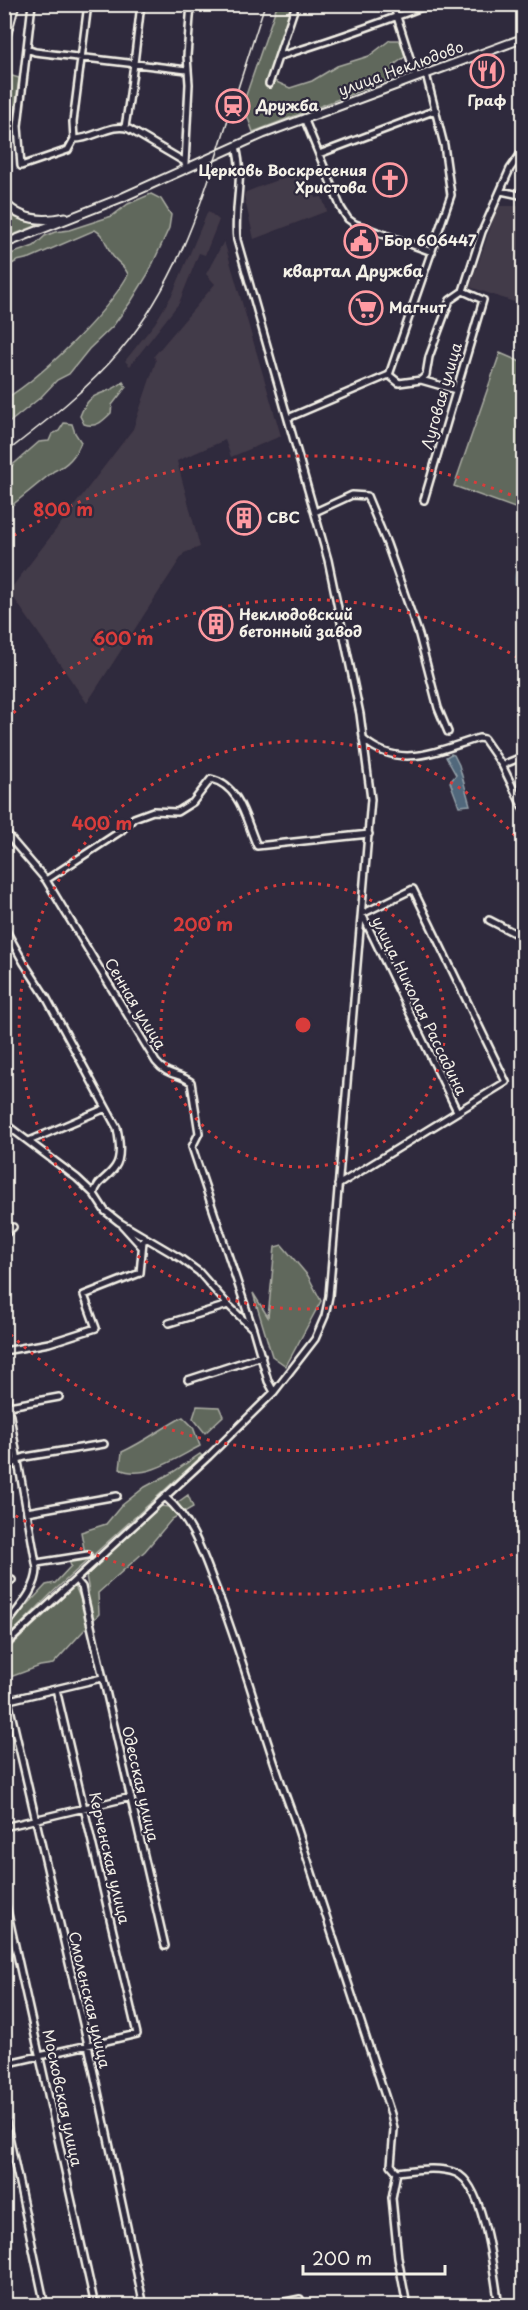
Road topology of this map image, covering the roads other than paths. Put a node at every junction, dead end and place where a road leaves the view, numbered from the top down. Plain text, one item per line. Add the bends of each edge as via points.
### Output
1 (15, 4) edge
2 (32, 4) edge
3 (88, 4) edge
4 (141, 4) edge
5 (191, 4) edge
6 (296, 4) edge
7 (393, 4) edge
8 (430, 4) edge
9 (398, 18) junction
10 (524, 38) edge
11 (4, 44) edge
12 (27, 48) junction
13 (279, 56) junction
14 (82, 57) junction
15 (134, 64) junction
16 (187, 70) junction
17 (426, 74) junction
18 (416, 77) junction
19 (269, 84) dead end
20 (436, 110) junction
21 (304, 118) junction
22 (125, 127) junction
23 (74, 138) junction
24 (236, 147) junction
25 (524, 149) edge
26 (319, 154) junction
27 (186, 166) junction
28 (501, 191) junction
29 (524, 196) edge
30 (4, 202) edge
31 (86, 212) junction
32 (4, 244) edge
33 (432, 252) junction
34 (464, 291) junction
35 (389, 375) junction
36 (421, 381) junction
37 (456, 390) junction
38 (288, 418) junction
39 (424, 500) dead end
40 (315, 513) junction
41 (448, 732) dead end
42 (363, 740) junction
43 (524, 756) edge
44 (502, 765) junction
45 (524, 810) edge
46 (4, 831) edge
47 (369, 834) junction
48 (46, 880) junction
49 (489, 920) dead end
50 (4, 927) edge
51 (524, 938) edge
52 (524, 945) edge
53 (524, 966) edge
54 (106, 1108) junction
55 (457, 1111) junction
56 (4, 1123) edge
57 (29, 1141) junction
58 (338, 1185) junction
59 (94, 1194) junction
60 (119, 1222) junction
61 (13, 1227) dead end
62 (4, 1235) edge
63 (147, 1239) junction
64 (142, 1247) junction
65 (228, 1305) junction
66 (169, 1323) dead end
67 (253, 1329) junction
68 (4, 1351) edge
69 (262, 1356) junction
70 (188, 1380) dead end
71 (4, 1382) edge
72 (274, 1392) junction
73 (59, 1397) dead end
74 (9, 1406) junction
75 (104, 1444) dead end
76 (18, 1459) junction
77 (4, 1471) edge
78 (117, 1496) dead end
79 (165, 1497) junction
80 (27, 1512) junction
81 (88, 1555) dead end
82 (37, 1563) junction
83 (12, 1580) dead end
84 (76, 1580) junction
85 (4, 1583) edge
86 (4, 1628) edge
87 (4, 1646) edge
88 (102, 1678) junction
89 (56, 1689) junction
90 (6, 1700) edge
91 (131, 1797) junction
92 (84, 1807) junction
93 (35, 1819) junction
94 (4, 1827) edge
95 (4, 1896) edge
96 (165, 1946) dead end
97 (88, 2045) junction
98 (40, 2056) junction
99 (4, 2064) edge
100 (4, 2112) edge
101 (397, 2172) junction
102 (300, 2299) dead end
103 (45, 2306) edge
104 (95, 2306) edge
105 (144, 2306) edge
106 (266, 2306) edge
107 (407, 2306) edge
108 (500, 2306) edge

1 - 11 main road
2 - 12 street
3 - 14 street
4 - 15 street
5 - 16 street
6 - 13 street
7 - 9 street
8 - 9 street
9 - 13 street
9 - 18 street
10 - 17 main road, улица Неклюдово
12 - 14 street
12 - 23 street via 17,135 21,165 68,150
13 - 19 street
14 - 15 street
14 - 23 street
15 - 16 street
15 - 22 street
16 - 27 street
17 - 18 main road, улица Неклюдово
17 - 20 street
18 - 21 main road, улица Неклюдово
20 - 26 street
20 - 33 street via 451,195
21 - 24 main road, улица Неклюдово
21 - 26 street
22 - 23 street
22 - 27 street
24 - 27 main road, улица Неклюдово
24 - 38 street via 240,168 237,240
25 - 28 street
26 - 33 street via 348,219
27 - 31 main road, улица Неклюдово
28 - 29 street
28 - 34 street via 482,232
30 - 31 main road via 21,214 44,220
31 - 32 main road
33 - 35 street
34 - 36 street via 450,300 446,308
34 - 37 street, Луговая улица via 483,300
35 - 36 street via 399,383
35 - 38 street
36 - 37 street
37 - 39 street, Луговая улица
38 - 40 street
40 - 41 street via 351,495 367,496 387,544
40 - 42 street via 340,615
42 - 44 street via 378,751 398,756 427,753 481,738
42 - 47 street via 371,799
43 - 44 street
44 - 45 street
46 - 48 street, Сенная улица
47 - 48 street via 257,846 241,803 221,781 212,779 193,802 177,812 153,812 134,818 121,831
47 - 58 street
48 - 67 street, Сенная улица via 156,1062 172,1075 191,1082 200,1133 192,1147
49 - 51 street
50 - 54 street
52 - 53 street via 520,953
54 - 57 street
54 - 59 street via 118,1132 118,1160
55 - 55 street, улица Николая Рассадина via 506,1082 413,889 362,914
55 - 58 street, улица Николая Рассадина
56 - 57 street
57 - 59 street
58 - 72 street via 325,1316 309,1348
59 - 60 street via 105,1211
60 - 63 street
60 - 64 street
61 - 62 street
63 - 64 street
63 - 65 street via 199,1272
64 - 68 street via 140,1273 84,1295 96,1328 50,1343
65 - 66 street
65 - 67 street
67 - 69 street
69 - 70 street
69 - 72 street
71 - 74 street
72 - 79 street
73 - 74 street
74 - 76 street
75 - 76 street
76 - 77 street
76 - 80 street
78 - 80 street
79 - 84 street
79 - 101 street via 179,1509 199,1544 233,1635 391,2114 391,2165
80 - 82 street
81 - 82 street
82 - 86 street via 37,1579
83 - 85 street
84 - 87 street
84 - 88 street, Одесская улица via 82,1587
88 - 89 street
88 - 91 street, Одесская улица
89 - 90 street
89 - 92 street, Керченская улица
90 - 93 street, Смоленская улица
91 - 92 street
91 - 96 street, Одесская улица
92 - 93 street
92 - 97 street, Керченская улица via 137,2034
93 - 94 street
93 - 97 street, Смоленская улица
95 - 98 street, Московская улица
97 - 98 street
97 - 105 street, Смоленская улица
98 - 99 street
98 - 104 street, Московская улица
100 - 103 street
101 - 107 street via 392,2198
101 - 108 street via 450,2171 463,2177 473,2189
102 - 106 street

